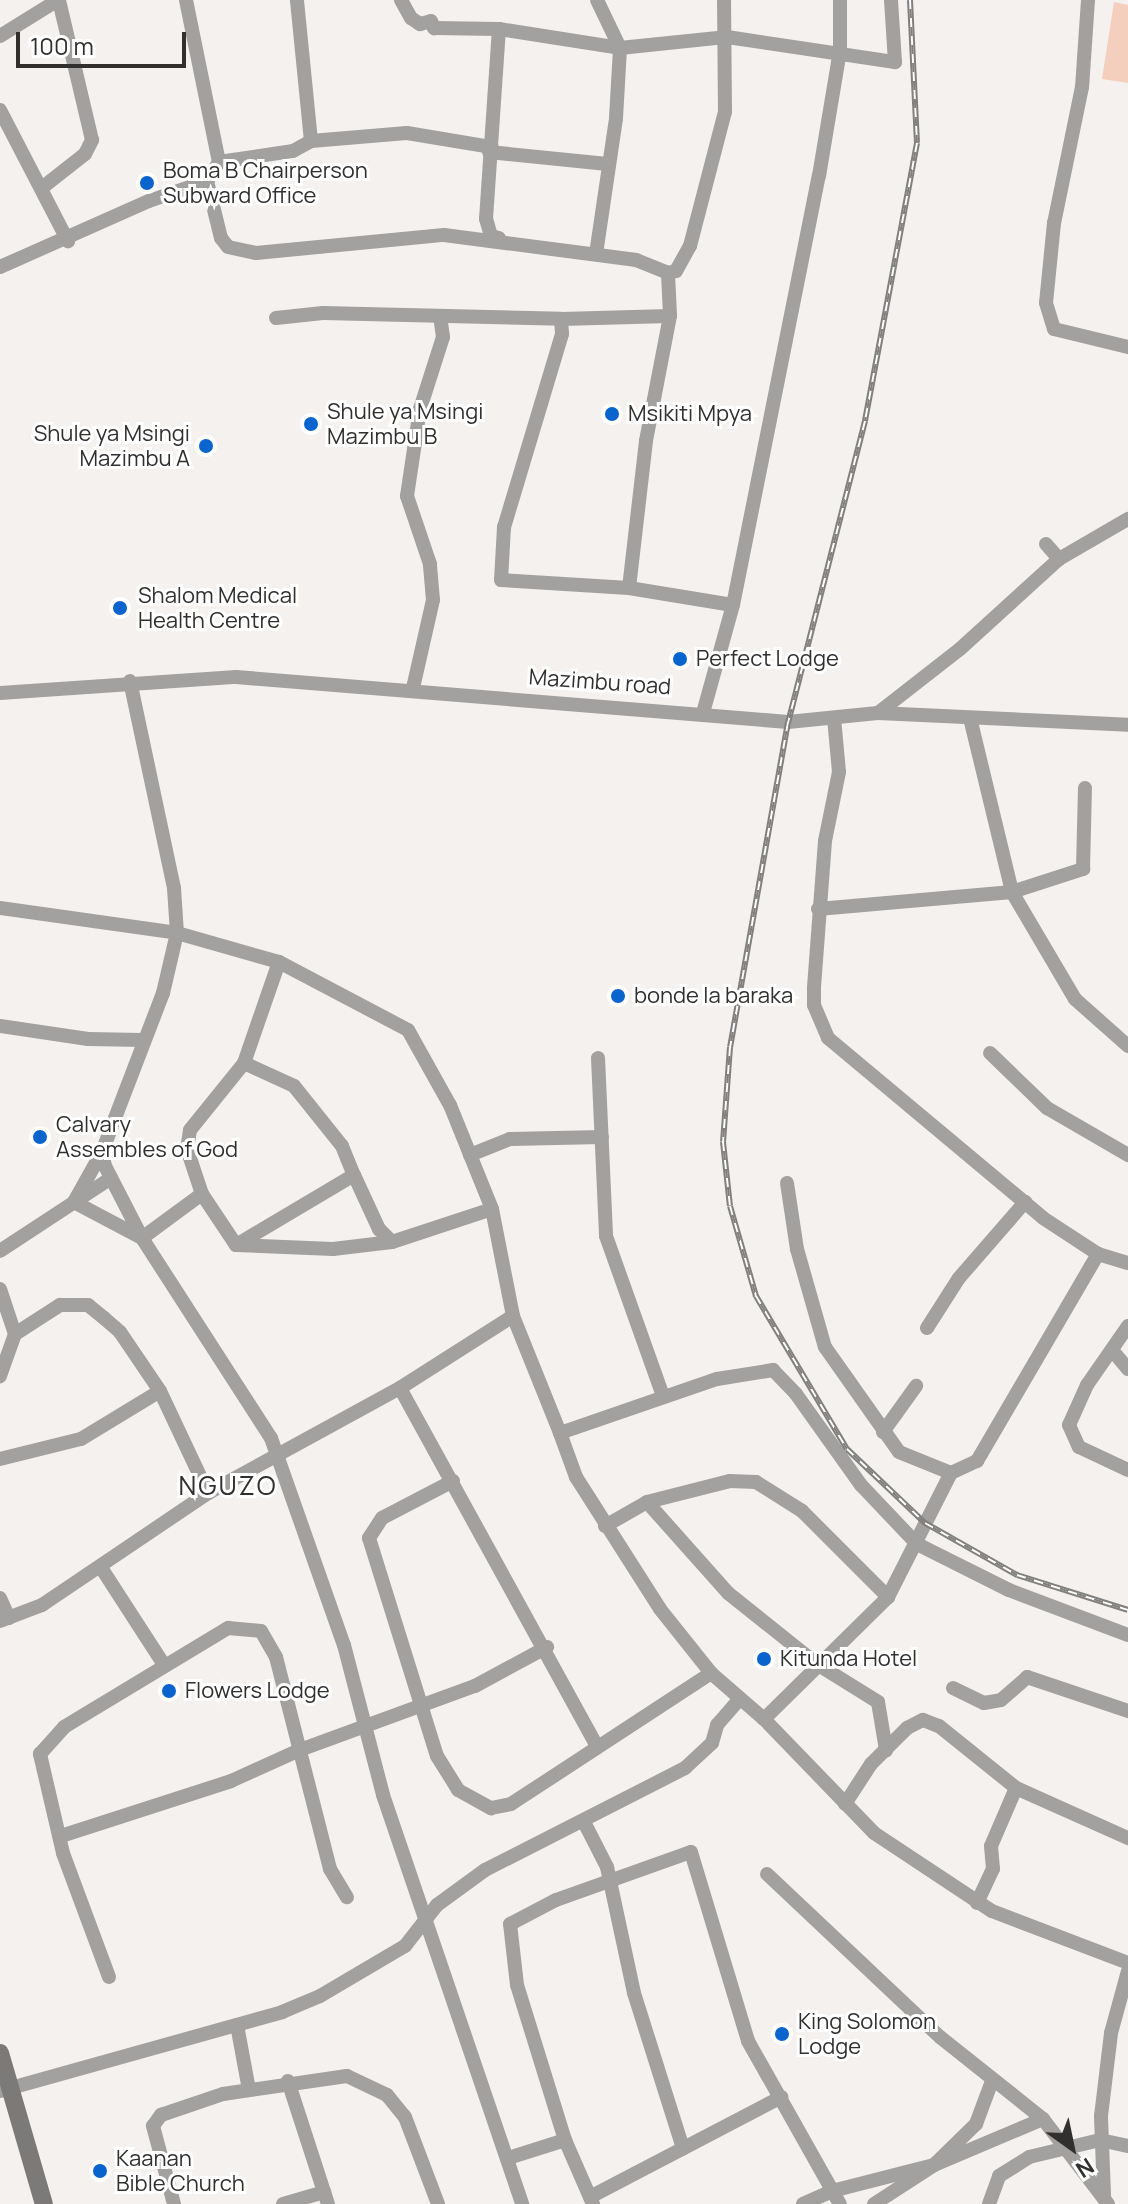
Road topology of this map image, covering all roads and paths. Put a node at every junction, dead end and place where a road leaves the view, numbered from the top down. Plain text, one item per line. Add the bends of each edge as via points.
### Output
1 (58, 0) edge
2 (186, 0) edge
3 (297, 0) edge
4 (401, 0) edge
5 (597, 0) edge
6 (724, 0) edge
7 (840, 0) edge
8 (891, 0) edge
9 (1088, 0) edge
10 (499, 29) junction
11 (0, 36) edge
12 (727, 37) junction
13 (620, 48) junction
14 (840, 51) junction
15 (0, 110) edge
16 (311, 141) junction
17 (491, 149) junction
18 (219, 162) junction
19 (607, 164) junction
20 (207, 181) junction
21 (43, 187) junction
22 (499, 238) junction
23 (68, 241) junction
24 (596, 254) junction
25 (0, 267) edge
26 (668, 273) junction
27 (440, 316) junction
28 (670, 316) junction
29 (276, 318) dead end
30 (561, 319) junction
31 (1128, 347) edge
32 (1128, 519) edge
33 (1046, 544) dead end
34 (1059, 559) junction
35 (629, 588) junction
36 (733, 605) junction
37 (130, 681) junction
38 (413, 688) junction
39 (0, 693) edge
40 (703, 713) junction
41 (878, 713) junction
42 (834, 718) junction
43 (971, 722) junction
44 (1128, 725) edge
45 (1085, 788) dead end
46 (1012, 892) junction
47 (0, 908) edge
48 (818, 909) junction
49 (177, 933) junction
50 (279, 962) junction
51 (0, 1026) edge
52 (143, 1040) junction
53 (1128, 1046) edge
54 (990, 1053) dead end
55 (598, 1058) dead end
56 (244, 1063) junction
57 (602, 1137) junction
58 (102, 1152) junction
59 (470, 1155) junction
60 (1128, 1155) edge
61 (354, 1175) junction
62 (111, 1178) junction
63 (787, 1183) dead end
64 (202, 1194) junction
65 (74, 1202) junction
66 (1025, 1202) junction
67 (492, 1209) junction
68 (142, 1238) junction
69 (392, 1242) junction
70 (236, 1245) junction
71 (0, 1251) edge
72 (1098, 1254) junction
73 (1128, 1263) edge
74 (0, 1289) edge
75 (513, 1316) junction
76 (1128, 1326) edge
77 (927, 1328) dead end
78 (15, 1334) junction
79 (1112, 1350) junction
80 (1128, 1369) edge
81 (0, 1376) edge
82 (916, 1386) dead end
83 (400, 1388) junction
84 (160, 1391) junction
85 (663, 1396) junction
86 (883, 1432) junction
87 (560, 1433) junction
88 (276, 1454) junction
89 (0, 1459) edge
90 (1128, 1470) edge
91 (951, 1473) junction
92 (453, 1481) junction
93 (208, 1493) junction
94 (647, 1502) junction
95 (605, 1526) junction
96 (917, 1544) junction
97 (102, 1569) junction
98 (888, 1597) junction
99 (0, 1598) edge
100 (4, 1620) edge
101 (1128, 1635) edge
102 (547, 1647) junction
103 (817, 1664) junction
104 (164, 1665) junction
105 (711, 1673) junction
106 (953, 1688) dead end
107 (740, 1699) junction
108 (419, 1705) junction
109 (1128, 1711) edge
110 (764, 1719) junction
111 (369, 1724) junction
112 (597, 1746) junction
113 (886, 1750) junction
114 (297, 1751) junction
115 (1016, 1788) junction
116 (845, 1804) junction
117 (584, 1822) junction
118 (61, 1836) junction
119 (1128, 1838) edge
120 (767, 1874) dead end
121 (609, 1882) junction
122 (347, 1897) dead end
123 (977, 1903) junction
124 (427, 1919) junction
125 (405, 1946) junction
126 (435, 1947) junction
127 (1128, 1963) edge
128 (1128, 1971) edge
129 (109, 1977) dead end
130 (237, 2025) junction
131 (0, 2053) edge
132 (288, 2081) junction
133 (992, 2081) junction
134 (5, 2089) edge
135 (249, 2090) junction
136 (781, 2097) junction
137 (1043, 2119) junction
138 (565, 2140) junction
139 (1100, 2140) junction
140 (1066, 2145) junction
141 (1128, 2146) edge
142 (683, 2148) junction
143 (508, 2158) junction
144 (934, 2165) junction
145 (836, 2197) edge
146 (326, 2198) edge
147 (592, 2201) edge
148 (1106, 2201) edge
149 (44, 2204) edge
150 (174, 2204) edge
151 (283, 2204) edge
152 (438, 2204) edge
153 (522, 2204) edge
154 (803, 2204) edge
155 (874, 2204) edge
156 (989, 2204) edge

1 - 11 street
1 - 21 street via 92,140 85,154
2 - 18 street
3 - 16 street
4 - 10 street via 420,24
5 - 13 street
6 - 12 street
7 - 14 street
8 - 14 street via 895,62
9 - 31 street via 1084,76 1054,223 1046,303 1054,329
10 - 13 street
10 - 17 street
12 - 13 street
12 - 14 street
12 - 26 street via 725,112 716,154 690,246 676,271
13 - 19 street
14 - 36 street
15 - 21 street
16 - 17 street via 407,133
16 - 18 street via 293,151
17 - 19 street
17 - 22 street via 487,227
18 - 20 street
19 - 24 street
20 - 22 street via 221,238 242,253 409,235
20 - 23 street via 149,201
21 - 23 street
22 - 24 street
23 - 25 street
24 - 26 street via 636,260
26 - 28 street
27 - 29 street via 323,313
27 - 30 street
27 - 38 street via 443,337 420,409 407,496 430,564 433,600
28 - 30 street
28 - 35 street via 646,441
30 - 35 street via 562,334 504,527 501,580
32 - 34 street
33 - 34 street
34 - 41 street via 960,649
35 - 36 street
36 - 40 street
37 - 38 street, Mazimbu road via 236,677
37 - 39 street, Mazimbu road
37 - 49 street via 174,888
38 - 40 street, Mazimbu road
40 - 42 street, Mazimbu road via 788,722
41 - 42 street, Mazimbu road
41 - 43 street, Mazimbu road
42 - 48 street via 839,772
43 - 44 street, Mazimbu road
43 - 46 street
45 - 46 street via 1083,869
46 - 48 street
46 - 53 street via 1075,999
47 - 49 street
48 - 66 street via 814,1005 828,1038
49 - 50 street
49 - 52 street via 163,993
50 - 56 street
50 - 59 street via 408,1030 450,1105
51 - 52 street via 88,1039
52 - 58 street
54 - 60 street via 1047,1108
55 - 57 street
56 - 61 street via 294,1086 342,1146
56 - 64 street via 190,1130 190,1168
57 - 59 street via 510,1139
57 - 85 street via 606,1236
58 - 62 street
58 - 65 street
59 - 67 street
61 - 69 street via 379,1229
61 - 70 street
62 - 65 street
62 - 68 street
63 - 86 street via 789,1214 818,1330
64 - 68 street
64 - 70 street
65 - 68 street
65 - 71 street
66 - 72 street
66 - 77 street via 959,1278
67 - 69 street
67 - 75 street
68 - 88 street via 255,1405
69 - 70 street via 333,1249
72 - 73 street
72 - 91 street via 977,1461
74 - 78 street
75 - 83 street
75 - 87 street
76 - 79 street
78 - 81 street
78 - 84 street via 60,1305 88,1305 120,1332
79 - 80 street
79 - 90 street via 1083,1392 1069,1434 1079,1447
82 - 86 street
83 - 88 street
83 - 92 street
84 - 89 street via 81,1439
84 - 93 street
85 - 87 street
85 - 96 street via 741,1373 773,1370 861,1485
86 - 91 street via 914,1462
87 - 95 street via 576,1477
88 - 93 street
88 - 111 street
91 - 96 street
92 - 102 street
92 - 108 street via 382,1518 369,1538
93 - 97 street
94 - 95 street
94 - 98 street via 730,1481 756,1482 802,1511
94 - 103 street via 728,1593
95 - 105 street via 652,1599
96 - 98 street
96 - 101 street via 1009,1590
97 - 100 street
97 - 104 street
98 - 103 street
99 - 100 street
102 - 108 street via 475,1686
102 - 112 street
103 - 110 street
103 - 113 street via 878,1702
104 - 114 street via 228,1628 261,1631 276,1657
104 - 118 street via 64,1727 40,1754
105 - 107 street
105 - 112 street
106 - 109 street via 984,1703 1001,1700 1027,1677
107 - 110 street
107 - 117 street via 717,1725 712,1743 685,1768 640,1787
108 - 111 street
108 - 112 street via 437,1756 458,1790 491,1808 511,1804
110 - 116 street
111 - 114 street
111 - 124 street via 383,1795
113 - 115 street via 923,1720 939,1726
113 - 116 street via 857,1781
114 - 118 street via 231,1781
114 - 122 street via 330,1869
115 - 119 street
115 - 123 street via 991,1846 993,1869
116 - 123 street via 904,1858
117 - 121 street
117 - 124 street via 485,1870 437,1905
118 - 129 street via 84,1920
120 - 133 street
121 - 136 street via 691,1852 735,2008
121 - 138 street via 534,1909 513,1919 509,1929 517,1985
121 - 142 street via 634,1993
123 - 127 street
124 - 125 street
124 - 126 street
125 - 126 street
125 - 130 street via 320,1996
126 - 143 street
128 - 139 street via 1111,2033
130 - 134 street
130 - 135 street
131 - 134 street
132 - 135 street
132 - 146 street
132 - 152 street via 359,2078 387,2095 405,2117
133 - 137 street
133 - 144 street via 976,2124
134 - 149 street
135 - 150 street via 189,2104 161,2115 153,2126
136 - 142 street
136 - 145 street
137 - 140 street
137 - 144 street
138 - 143 street
138 - 147 street
139 - 140 street
139 - 141 street
139 - 148 street
140 - 148 street
140 - 156 street via 1029,2157 999,2176
142 - 147 street
143 - 153 street
144 - 145 street
144 - 155 street
145 - 154 street
146 - 151 street

